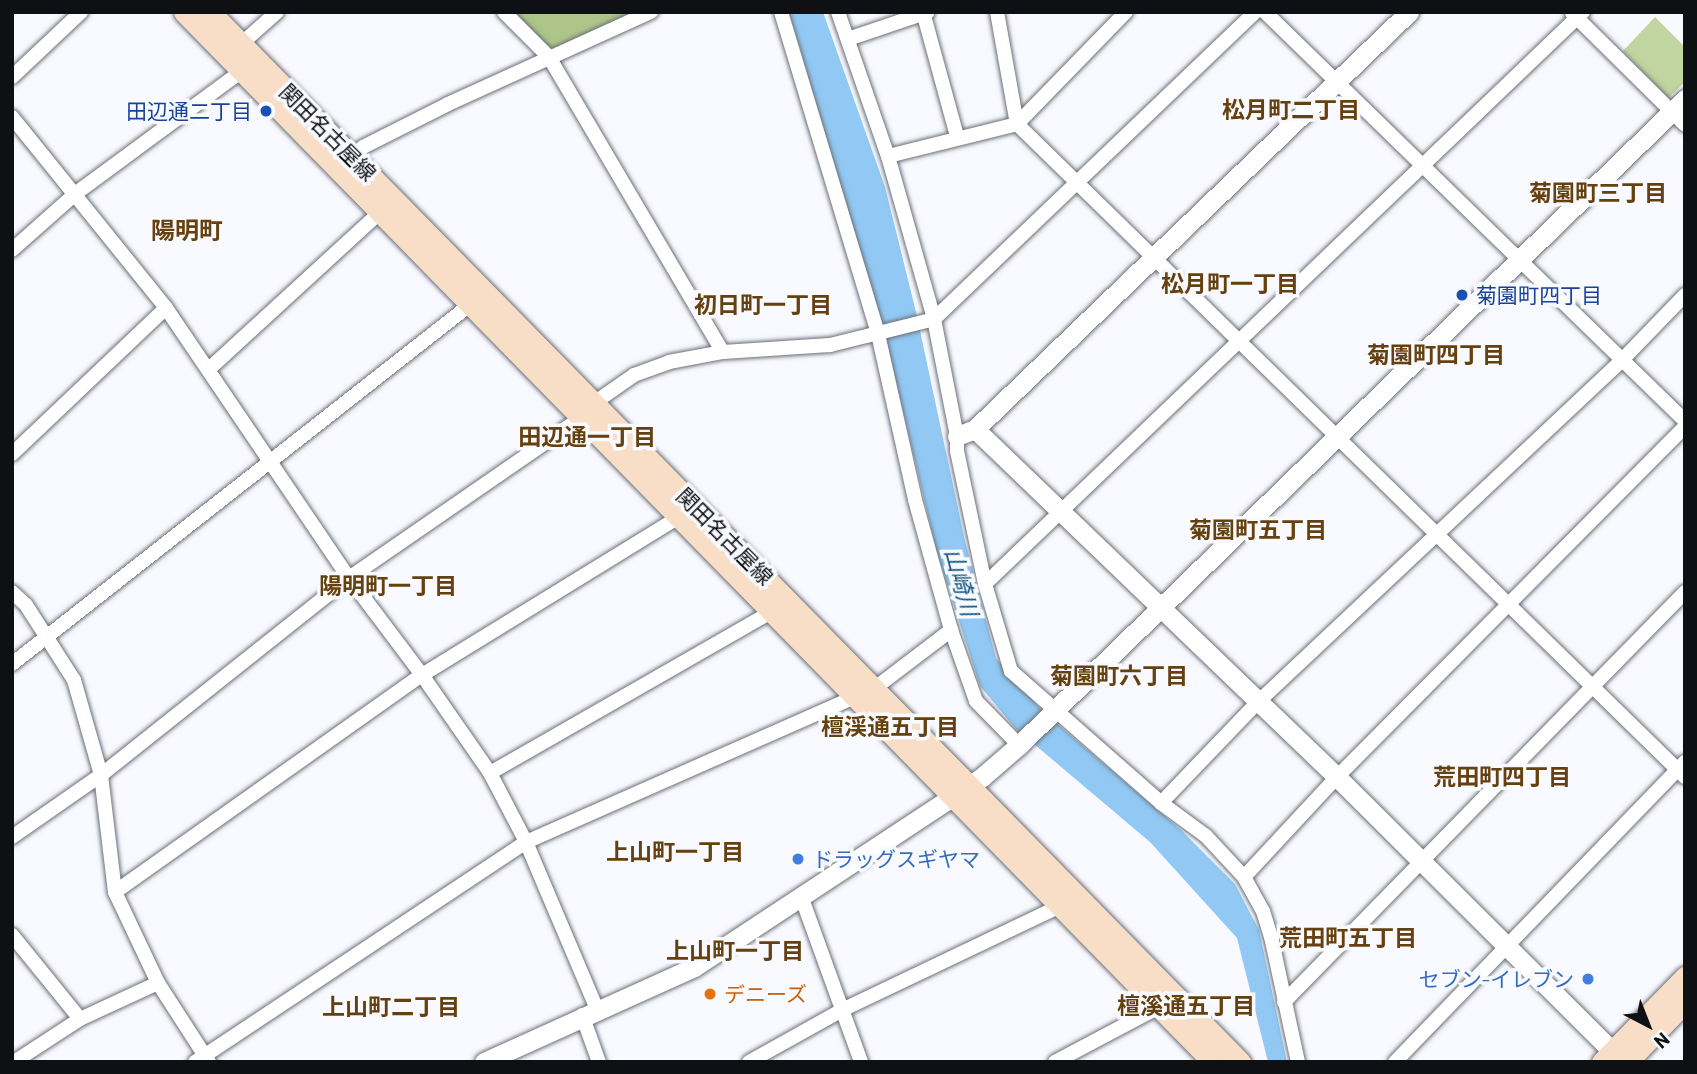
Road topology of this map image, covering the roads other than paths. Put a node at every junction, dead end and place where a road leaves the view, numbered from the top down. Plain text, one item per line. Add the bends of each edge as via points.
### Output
1 (81, 12) edge
2 (184, 12) edge
3 (210, 12) edge
4 (277, 12) edge
5 (504, 12) edge
6 (650, 12) edge
7 (781, 12) edge
8 (838, 12) edge
9 (997, 12) edge
10 (1126, 12) edge
11 (1255, 12) edge
12 (1265, 12) edge
13 (1409, 12) edge
14 (925, 13) edge
15 (1577, 14) edge
16 (848, 39) junction
17 (241, 44) junction
18 (549, 57) junction
19 (242, 71) junction
20 (12, 77) edge
21 (1336, 81) junction
22 (1680, 112) edge
23 (12, 117) edge
24 (1017, 124) junction
25 (957, 136) junction
26 (888, 156) junction
27 (345, 164) junction
28 (1422, 164) junction
29 (1077, 184) junction
30 (75, 194) junction
31 (379, 213) junction
32 (12, 250) edge
33 (1154, 258) junction
34 (1518, 260) junction
35 (1685, 295) edge
36 (478, 299) junction
37 (166, 308) junction
38 (928, 321) junction
39 (880, 334) junction
40 (1241, 343) junction
41 (723, 352) junction
42 (1620, 360) junction
43 (209, 369) junction
44 (587, 410) junction
45 (1685, 423) edge
46 (966, 432) junction
47 (1336, 436) junction
48 (12, 454) edge
49 (270, 462) junction
50 (687, 511) junction
51 (1062, 513) junction
52 (1438, 534) junction
53 (349, 578) junction
54 (985, 584) junction
55 (12, 592) edge
56 (1685, 592) edge
57 (1508, 606) junction
58 (1159, 608) junction
59 (771, 612) junction
60 (951, 630) junction
61 (47, 637) junction
62 (12, 664) edge
63 (422, 675) junction
64 (1593, 686) junction
65 (875, 688) junction
66 (855, 697) junction
67 (1257, 703) junction
68 (1052, 713) junction
69 (1023, 742) junction
70 (1682, 770) edge
71 (490, 773) junction
72 (101, 775) junction
73 (1337, 777) junction
74 (961, 791) junction
75 (1161, 803) junction
76 (12, 837) edge
77 (526, 842) junction
78 (1421, 862) junction
79 (1244, 877) junction
80 (115, 892) junction
81 (801, 896) junction
82 (1060, 906) junction
83 (12, 935) edge
84 (1507, 945) junction
85 (1685, 977) edge
86 (158, 983) junction
87 (1284, 1002) junction
88 (1685, 1002) edge
89 (1159, 1007) junction
90 (842, 1010) junction
91 (590, 1012) junction
92 (80, 1019) junction
93 (203, 1059) edge
94 (1616, 1059) edge
95 (14, 1062) edge
96 (484, 1062) edge
97 (600, 1062) edge
98 (749, 1062) edge
99 (861, 1062) edge
100 (1055, 1062) edge
101 (1213, 1062) edge
102 (1240, 1062) edge
103 (1298, 1062) edge
104 (1395, 1062) edge

1 - 20 street
2 - 19 main road, 関田名古屋線
3 - 17 main road, 関田名古屋線
4 - 17 street
5 - 18 street
6 - 18 street
7 - 39 street
8 - 16 street
9 - 24 street
10 - 24 street
11 - 29 street
12 - 21 street
13 - 21 street
14 - 16 street
14 - 25 street
15 - 22 street
15 - 28 street
16 - 26 street
17 - 27 main road, 関田名古屋線
18 - 27 street via 363,147
18 - 41 street
19 - 27 main road, 関田名古屋線
19 - 30 street
21 - 28 street
21 - 33 street
22 - 34 street
23 - 30 street
24 - 25 street
24 - 29 street
25 - 26 street
26 - 38 street
27 - 31 main road, 関田名古屋線
27 - 36 main road, 関田名古屋線
28 - 34 street
28 - 40 street
29 - 33 street
29 - 38 street
30 - 32 street
30 - 37 street
31 - 36 main road, 関田名古屋線
31 - 43 street
33 - 40 street
33 - 46 street
34 - 42 street
34 - 47 street
35 - 42 street
36 - 44 main road, 関田名古屋線
36 - 49 street
37 - 43 street
37 - 48 street
38 - 39 street
38 - 46 street
39 - 41 street via 831,345
39 - 60 street via 915,500
40 - 47 street
40 - 51 street
41 - 44 street via 669,362 634,375
42 - 45 street
42 - 52 street
43 - 49 street
44 - 50 main road, 関田名古屋線
44 - 53 street
45 - 57 street
46 - 51 street
46 - 54 street via 957,451
47 - 52 street
47 - 58 street
49 - 53 street
49 - 61 street
50 - 59 main road, 関田名古屋線
50 - 63 street
50 - 65 main road, 関田名古屋線
51 - 54 street
51 - 58 street
52 - 57 street
52 - 67 street
53 - 63 street
53 - 72 street
54 - 68 street via 1011,671
55 - 61 street
56 - 64 street
57 - 64 street
57 - 73 street
58 - 67 street
58 - 68 street
59 - 66 main road, 関田名古屋線
59 - 71 street
60 - 65 street
60 - 69 street via 976,701
61 - 62 street
61 - 72 street via 74,680
63 - 71 street
63 - 80 street
64 - 70 street
64 - 78 street
65 - 74 main road, 関田名古屋線
66 - 74 main road, 関田名古屋線
66 - 77 street
67 - 73 street
67 - 75 street
68 - 69 street
68 - 75 street
69 - 74 street
70 - 84 street
71 - 77 street
72 - 76 street
72 - 80 street
73 - 78 street
73 - 79 street
74 - 81 street
74 - 82 main road, 関田名古屋線
74 - 102 main road, 関田名古屋線
75 - 79 street via 1206,836
77 - 91 street
77 - 93 street
78 - 84 street
78 - 87 street
79 - 87 street via 1263,911
80 - 86 street
81 - 90 street
81 - 91 street via 694,967
82 - 89 main road, 関田名古屋線
82 - 90 street
83 - 92 street
84 - 94 street
84 - 104 street
85 - 94 main road
86 - 92 street
86 - 93 street
87 - 103 street
88 - 94 main road
89 - 100 street
89 - 101 main road, 関田名古屋線
90 - 98 street
90 - 99 street
91 - 96 street
91 - 97 street
92 - 95 street

